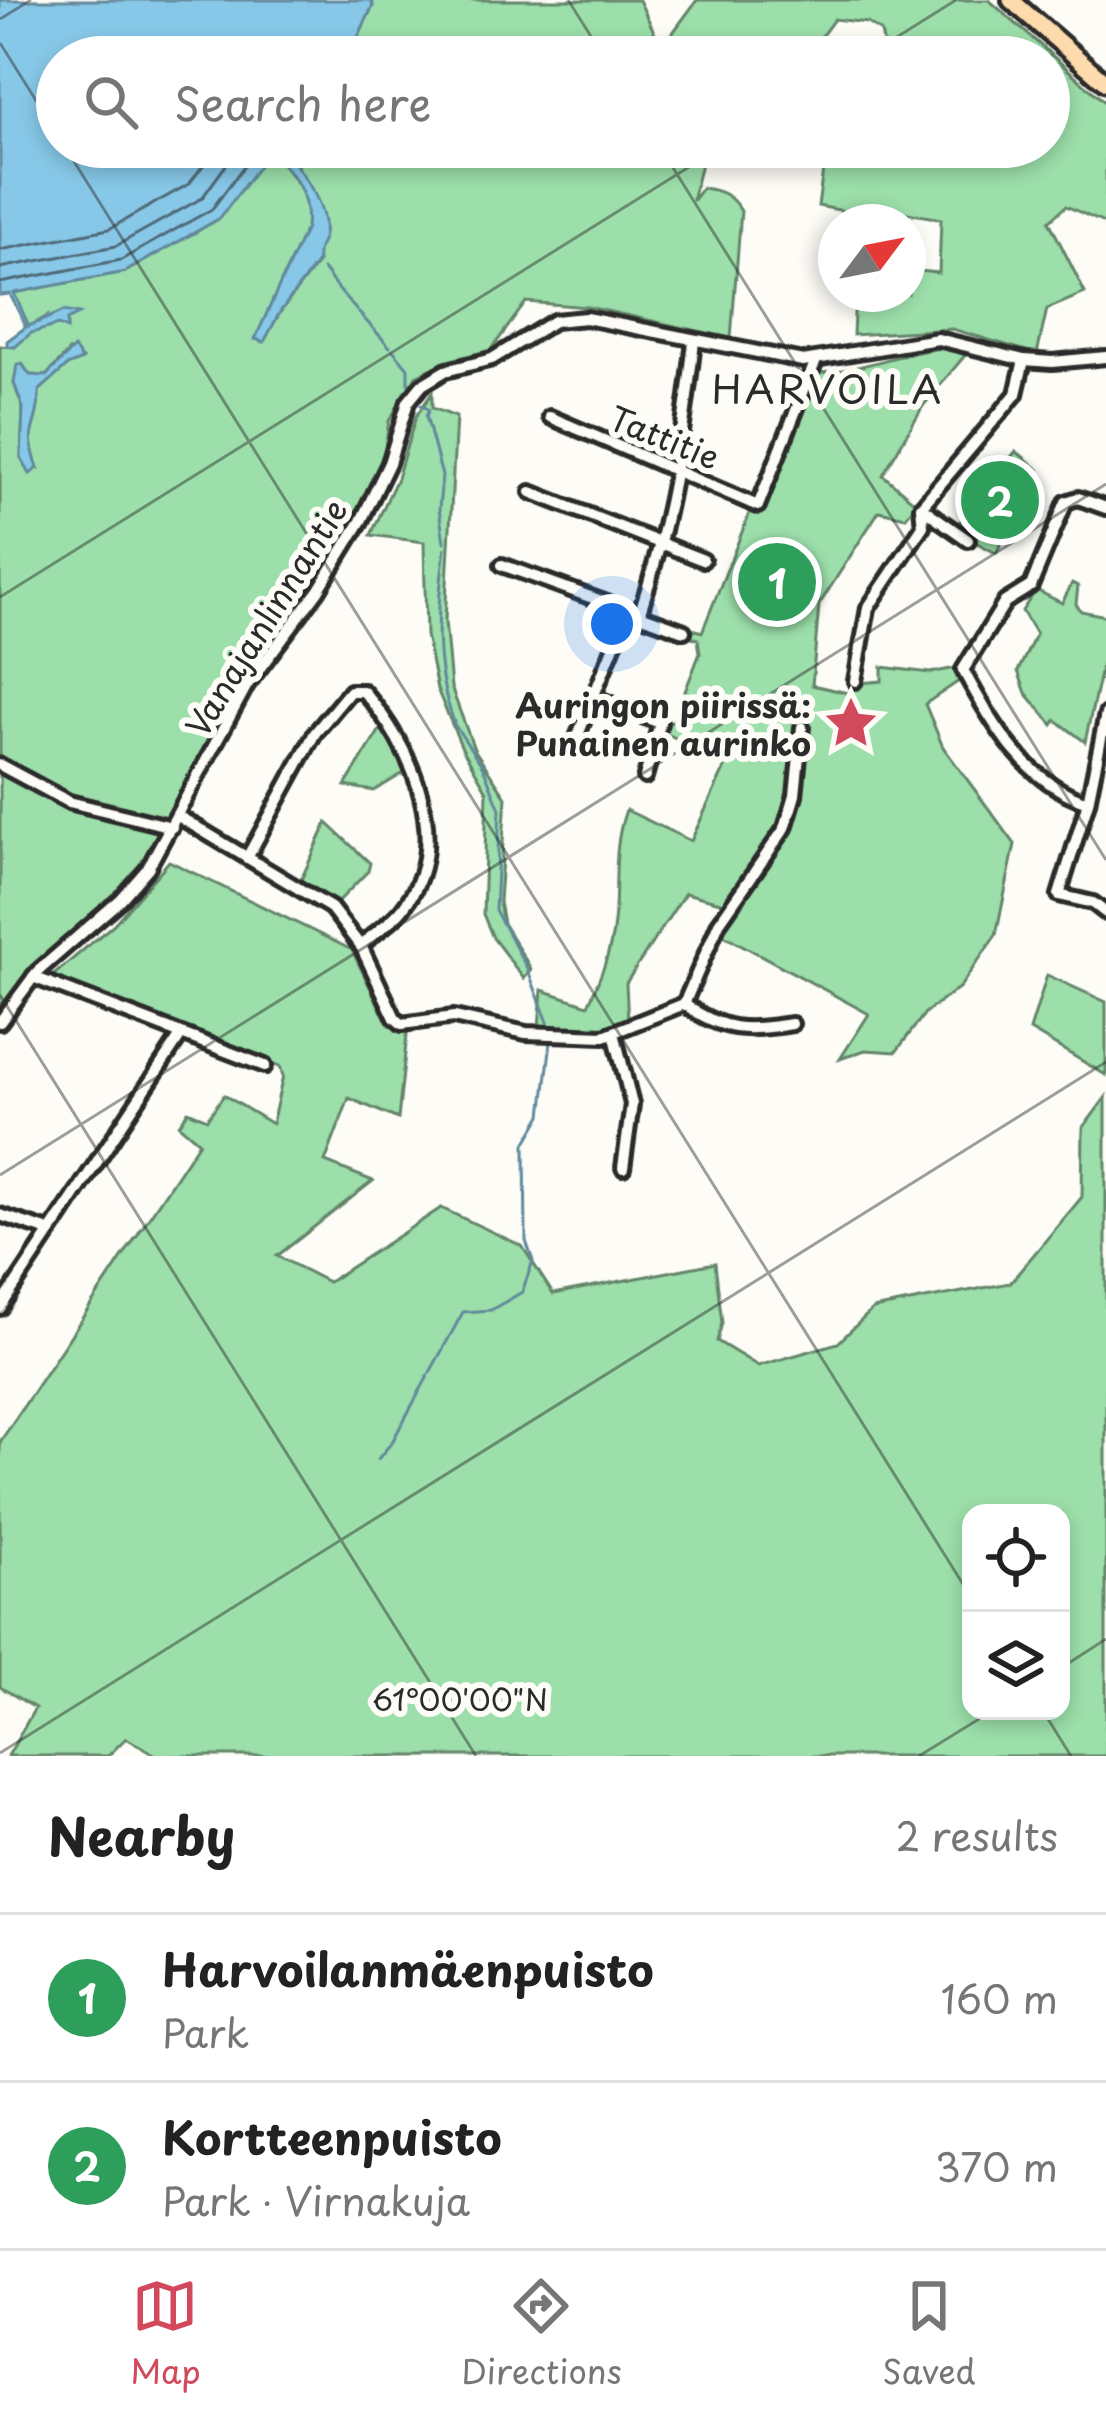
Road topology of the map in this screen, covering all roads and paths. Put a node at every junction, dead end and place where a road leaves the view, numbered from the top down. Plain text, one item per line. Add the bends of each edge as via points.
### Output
1 (1011, 0) edge
2 (1052, 36) edge
3 (1070, 52) edge
4 (1106, 83) edge
5 (694, 341) junction
6 (1106, 358) edge
7 (816, 360) junction
8 (1024, 360) junction
9 (550, 417) dead end
10 (677, 470) junction
11 (531, 492) dead end
12 (921, 507) junction
13 (1106, 508) edge
14 (968, 540) dead end
15 (662, 544) junction
16 (703, 560) dead end
17 (502, 565) dead end
18 (633, 612) junction
19 (684, 631) dead end
20 (855, 681) dead end
21 (594, 697) junction
22 (1106, 714) edge
23 (802, 727) dead end
24 (576, 740) dead end
25 (0, 765) edge
26 (644, 777) dead end
27 (1088, 802) junction
28 (175, 822) junction
29 (247, 858) junction
30 (1106, 913) edge
31 (361, 946) junction
32 (33, 977) junction
33 (684, 1004) junction
34 (0, 1022) edge
35 (792, 1024) dead end
36 (614, 1034) junction
37 (181, 1035) junction
38 (265, 1066) dead end
39 (622, 1168) dead end
40 (0, 1215) edge
41 (49, 1231) junction
42 (0, 1308) edge

1 - 2 highway
3 - 4 highway
5 - 7 street, Vanajanlinnantie
5 - 10 street
5 - 28 street, Vanajanlinnantie via 563,319 492,359 422,385 407,402 352,537 248,685
6 - 8 street, Vanajanlinnantie
7 - 8 street, Vanajanlinnantie via 938,339
7 - 10 street, Tattitie via 758,506
8 - 12 street via 1016,394
9 - 10 street, Tattitie
10 - 15 street
11 - 15 street
12 - 14 street
12 - 20 street via 923,526 868,608
13 - 27 street via 1066,502 1031,586 1005,602 963,670 1015,755
15 - 16 street
15 - 18 street
17 - 18 street
18 - 19 street
18 - 21 street
21 - 24 street
21 - 26 street via 661,723
22 - 27 street
23 - 33 street via 785,828 719,923
25 - 28 street via 69,802
27 - 30 street via 1059,895
28 - 29 street
28 - 32 street, Vanajanlinnantie via 138,882
29 - 31 street via 331,908
29 - 31 street via 315,733 350,691 363,691 407,751 426,838 405,905
31 - 36 street via 397,1021 454,1017 540,1034
32 - 34 street, Vanajanlinnantie
32 - 37 street
33 - 35 street via 725,1028
33 - 36 street
36 - 39 street via 632,1104
37 - 38 street
37 - 41 street
40 - 41 street
41 - 42 street

